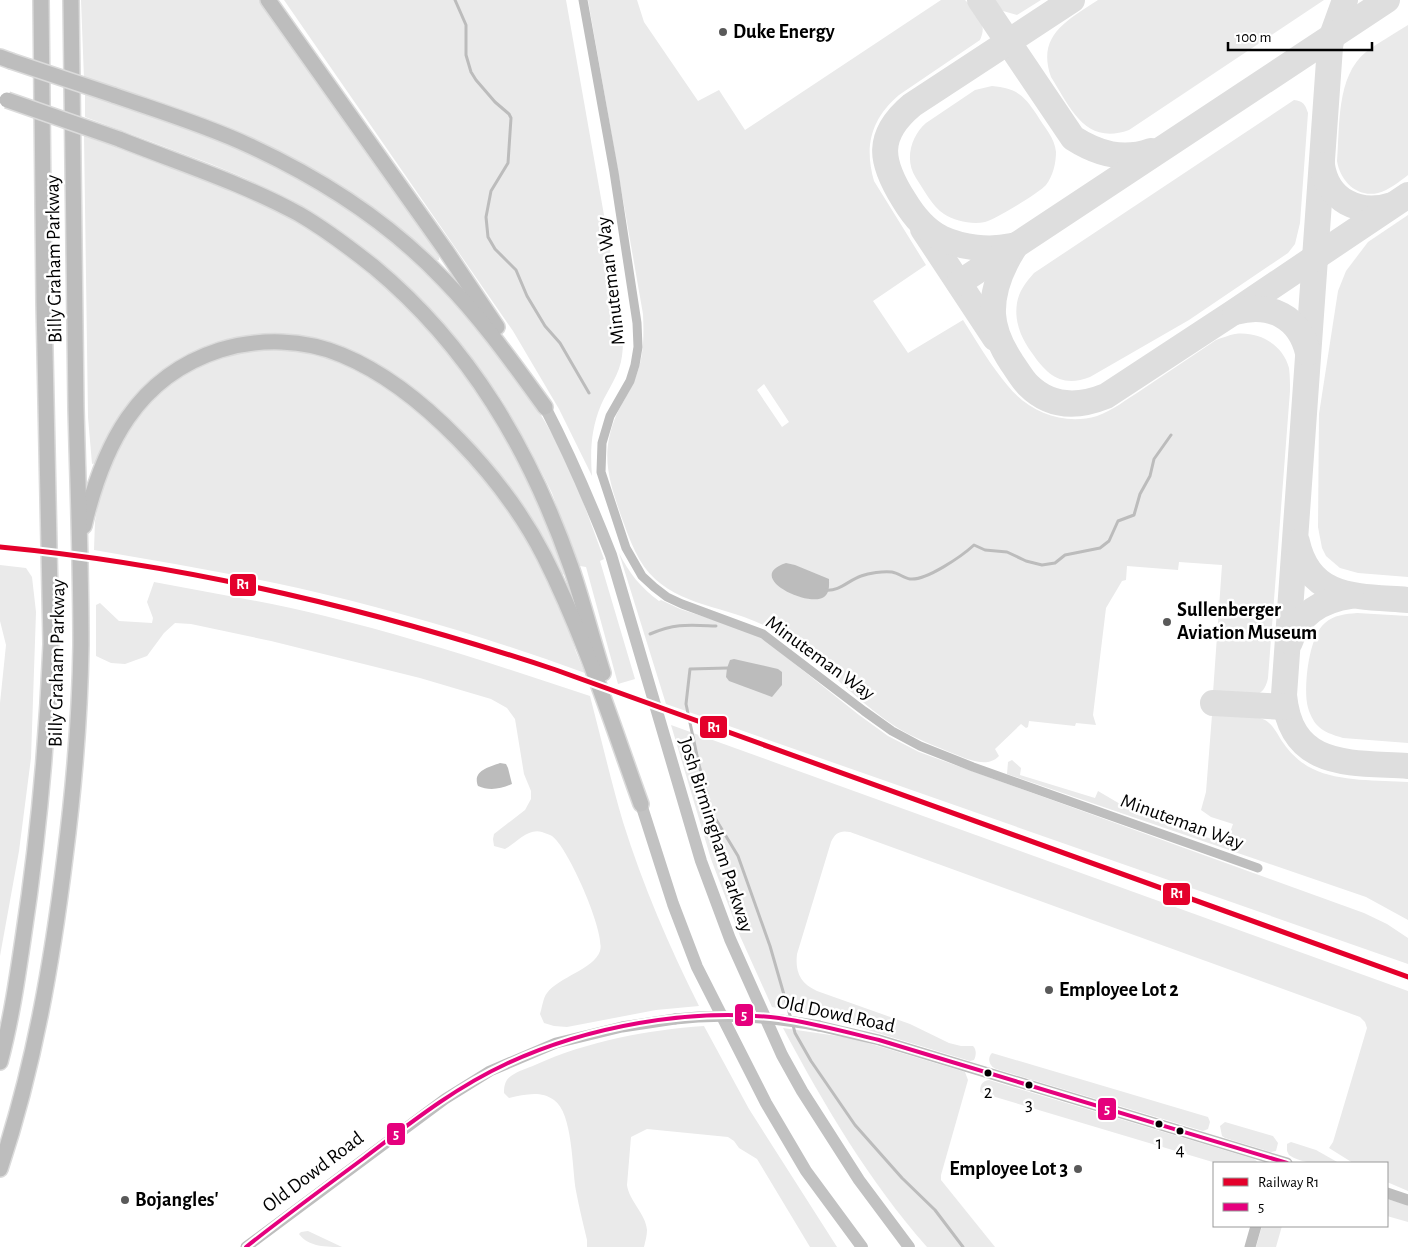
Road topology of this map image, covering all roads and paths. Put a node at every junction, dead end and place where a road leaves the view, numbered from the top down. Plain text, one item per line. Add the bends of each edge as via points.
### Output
1 (41, 0) edge
2 (71, 0) edge
3 (268, 0) edge
4 (583, 0) edge
5 (5, 59) edge
6 (4, 99) edge
7 (545, 407) junction
8 (79, 550) junction
9 (641, 804) junction
10 (1258, 868) dead end
11 (0, 1062) edge
12 (1280, 1162) edge
13 (0, 1169) edge
14 (806, 1171) junction
15 (1388, 1194) edge
16 (1408, 1200) edge
17 (1256, 1227) edge
18 (246, 1247) edge
19 (852, 1247) edge
20 (862, 1247) edge
21 (909, 1247) edge
22 (1250, 1247) edge

1 - 11 highway, Billy Graham Parkway via 49,681 32,884
2 - 8 highway, Billy Graham Parkway
3 - 7 highway via 515,352
4 - 10 street, Minuteman Way via 614,172 638,347 630,381 610,416 602,443 601,472 626,548 642,576 667,597 763,634 892,731 920,746
5 - 7 highway, bridge via 246,144 309,176 365,212 445,280 493,335
6 - 9 highway, bridge via 246,188 300,215 386,278 444,335 470,367 514,435 553,520 572,568
7 - 21 main road, Josh Birmingham Parkway via 592,505 611,554 700,861 733,947 802,1092 859,1180
8 - 9 highway via 99,472 110,445 135,407 160,382 198,359 249,344 305,344 341,354 376,372 435,417 473,455 508,498 543,556 574,621
8 - 13 highway, Billy Graham Parkway via 81,645 70,819 33,1054
9 - 14 main road via 697,966 766,1103
12 - 18 street, Old Dowd Road, bridge via 879,1040 778,1018 675,1018 556,1043 490,1071 445,1099
14 - 19 main road
14 - 20 main road
15 - 16 street
17 - 22 street

